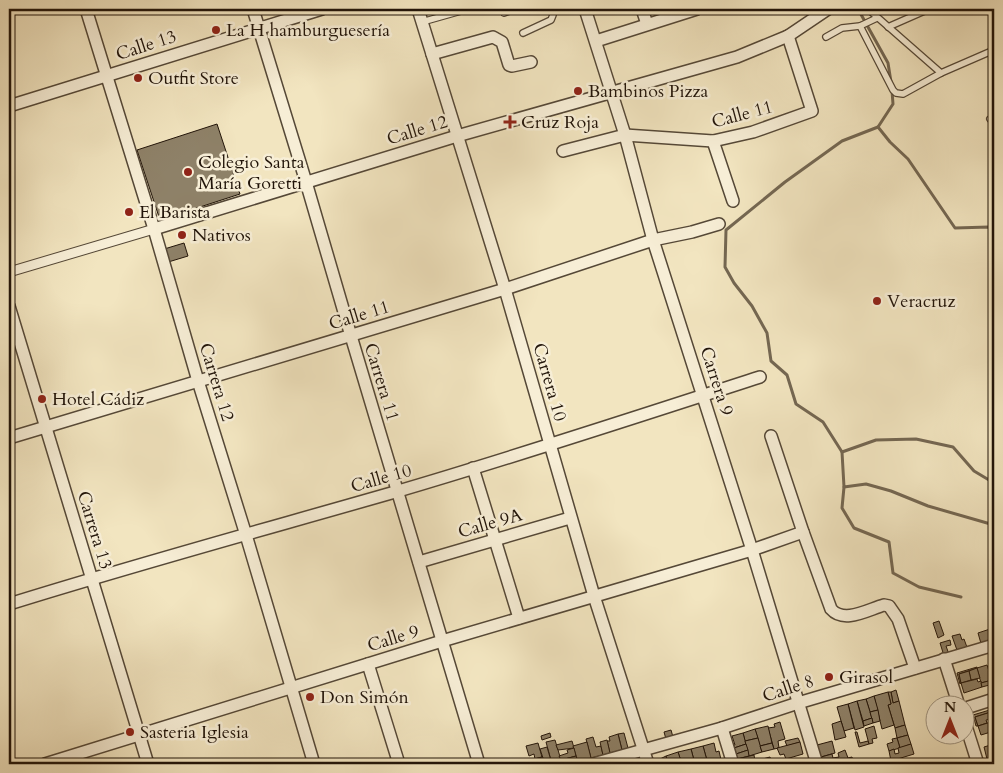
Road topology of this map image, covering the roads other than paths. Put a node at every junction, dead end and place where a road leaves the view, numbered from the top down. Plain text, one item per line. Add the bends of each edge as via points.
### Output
1 (86, 9) edge
2 (253, 9) edge
3 (322, 9) edge
4 (418, 9) edge
5 (468, 9) edge
6 (515, 9) edge
7 (551, 9) edge
8 (585, 9) edge
9 (642, 9) edge
10 (697, 9) edge
11 (828, 9) edge
12 (868, 9) edge
13 (929, 9) edge
14 (504, 12) dead end
15 (877, 18) junction
16 (422, 22) junction
17 (647, 24) junction
18 (860, 26) junction
19 (259, 28) junction
20 (888, 28) junction
21 (523, 33) dead end
22 (788, 36) junction
23 (826, 37) dead end
24 (596, 41) junction
25 (994, 50) edge
26 (432, 54) junction
27 (531, 62) dead end
28 (941, 73) junction
29 (107, 76) junction
30 (612, 93) junction
31 (9, 106) edge
32 (625, 135) junction
33 (457, 136) junction
34 (713, 141) junction
35 (563, 151) dead end
36 (306, 182) junction
37 (733, 201) dead end
38 (719, 224) dead end
39 (154, 229) junction
40 (653, 240) junction
41 (9, 272) edge
42 (505, 289) junction
43 (9, 306) edge
44 (350, 336) junction
45 (760, 377) dead end
46 (198, 381) junction
47 (703, 395) junction
48 (46, 426) junction
49 (771, 436) dead end
50 (9, 438) edge
51 (550, 445) junction
52 (473, 468) junction
53 (397, 491) junction
54 (570, 518) junction
55 (803, 532) junction
56 (246, 535) junction
57 (496, 540) junction
58 (752, 550) junction
59 (418, 562) junction
60 (92, 578) junction
61 (594, 596) junction
62 (9, 604) edge
63 (520, 618) junction
64 (442, 641) junction
65 (994, 645) edge
66 (944, 660) junction
67 (368, 664) junction
68 (915, 668) junction
69 (292, 689) junction
70 (956, 696) edge
71 (994, 699) edge
72 (798, 703) junction
73 (976, 705) edge
74 (722, 728) junction
75 (140, 736) junction
76 (972, 746) edge
77 (644, 750) junction
78 (46, 764) edge
79 (148, 764) edge
80 (314, 764) edge
81 (399, 764) edge
82 (480, 764) edge
83 (596, 764) edge
84 (648, 764) edge
85 (733, 764) edge
86 (817, 764) edge
87 (978, 764) edge

1 - 29 street, Carrera 12
2 - 19 street, Carrera 11
3 - 19 street, Calle 13
4 - 16 street, Carrera 10
5 - 16 lane
6 - 14 lane
7 - 21 lane via 551,20
8 - 24 street, Carrera 9
9 - 17 street
10 - 17 street
11 - 22 street, Calle 12
12 - 15 lane
13 - 20 lane
15 - 18 lane
15 - 20 lane
16 - 26 street, Carrera 10
17 - 24 street
18 - 23 lane via 842,28
18 - 28 lane via 896,93 903,94
19 - 29 street, Calle 13
19 - 36 street, Carrera 11
20 - 28 lane
22 - 30 street, Calle 12 via 737,57
22 - 34 street, Calle 11 via 812,111 753,132
24 - 30 street, Carrera 9
25 - 28 lane
26 - 27 street via 493,37 502,42 509,65
26 - 33 street, Carrera 10
29 - 31 street, Calle 13
29 - 39 street, Carrera 12
30 - 32 street, Carrera 9
30 - 33 street, Calle 12
32 - 34 street, Calle 11
32 - 35 street, Calle 11
32 - 40 street, Carrera 9
33 - 36 street, Calle 12
33 - 42 street, Carrera 10
34 - 37 street
36 - 39 street, Calle 12
36 - 44 street, Carrera 11
38 - 40 street, Calle 11
39 - 41 street, Calle 12
39 - 46 street, Carrera 12
40 - 42 street, Calle 11
40 - 47 street, Carrera 9
42 - 44 street, Calle 11
42 - 51 street, Carrera 10
43 - 48 street, Carrera 13
44 - 46 street, Calle 11
44 - 53 street, Carrera 11
45 - 47 street, Calle 10
46 - 48 street, Calle 11
46 - 56 street, Carrera 12
47 - 51 street, Calle 10
47 - 58 street, Carrera 9
48 - 50 street, Calle 11
48 - 60 street, Carrera 13
49 - 55 street
51 - 52 street, Calle 10
51 - 54 street, Carrera 10
52 - 53 street, Calle 10
52 - 57 street
53 - 56 street, Calle 10
53 - 59 street, Carrera 11
54 - 57 street, Calle 9A
54 - 61 street, Carrera 10
55 - 58 street, Calle 9
55 - 68 street via 831,609 836,614 848,616 889,606 898,619
56 - 60 street, Calle 10
56 - 69 street, Carrera 12
57 - 59 street, Calle 9A
57 - 63 street
58 - 61 street, Calle 9
58 - 72 street, Carrera 9
59 - 64 street, Carrera 11
60 - 62 street, Calle 10
60 - 75 street, Carrera 13
61 - 63 street, Calle 9
61 - 77 street, Carrera 10
63 - 64 street, Calle 9
64 - 67 street, Calle 9
64 - 82 street, Carrera 11
65 - 66 street, Calle 8
66 - 68 street, Calle 8
66 - 70 street
67 - 69 street, Calle 9
67 - 81 street
68 - 72 street, Calle 8
69 - 75 street, Calle 9
69 - 80 street, Carrera 12
71 - 73 street
72 - 74 street, Calle 8
72 - 86 street, Carrera 9
74 - 77 street, Calle 8
74 - 85 street
75 - 78 street, Calle 9
75 - 79 street, Carrera 13
76 - 87 street
77 - 83 street, Calle 8
77 - 84 street, Carrera 10

